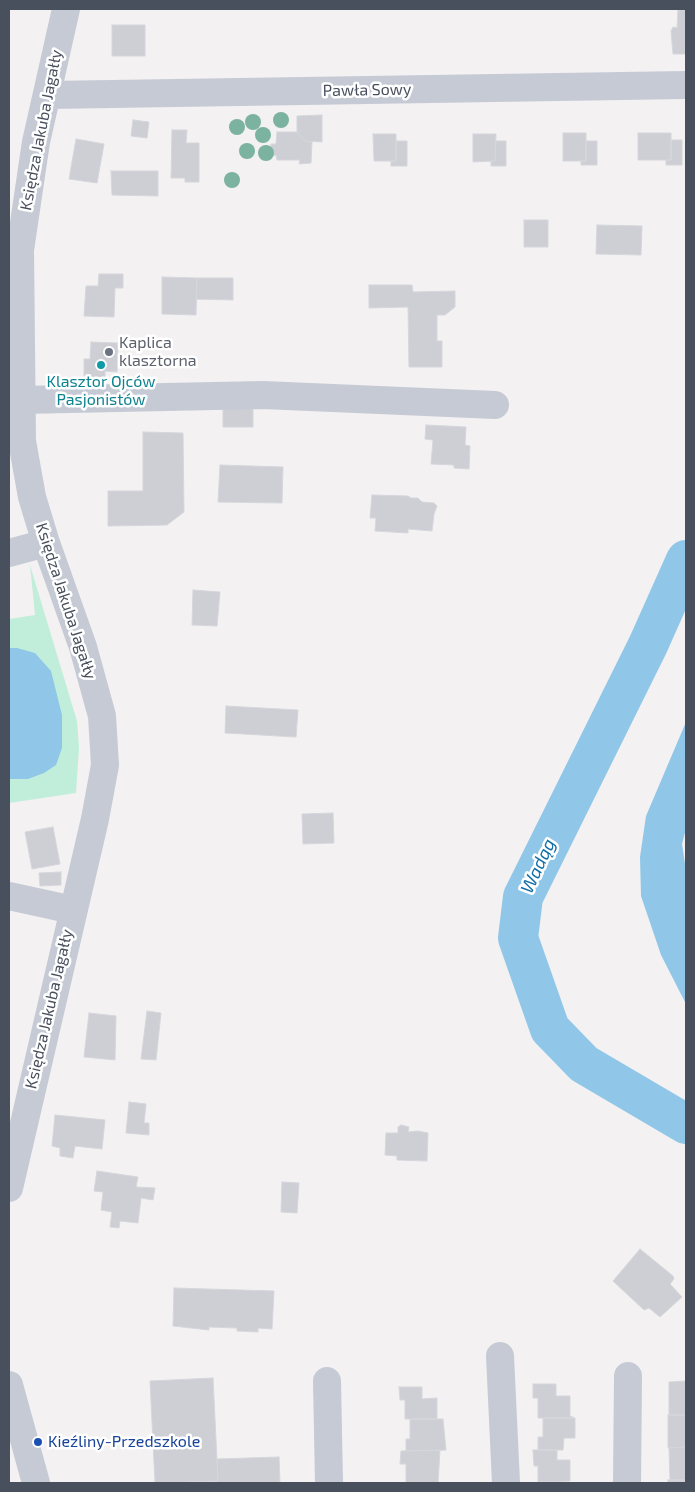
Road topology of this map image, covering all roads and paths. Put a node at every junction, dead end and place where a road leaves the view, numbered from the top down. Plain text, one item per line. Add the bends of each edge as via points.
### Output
1 (66, 9) edge
2 (686, 85) edge
3 (48, 95) junction
4 (21, 400) junction
5 (495, 405) dead end
6 (46, 543) junction
7 (9, 553) edge
8 (9, 896) edge
9 (73, 910) junction
10 (14, 1132) edge
11 (9, 1188) edge
12 (500, 1356) dead end
13 (628, 1376) dead end
14 (327, 1381) dead end
15 (9, 1385) edge
16 (36, 1483) edge
17 (329, 1483) edge
18 (506, 1483) edge
19 (627, 1483) edge

1 - 3 street, Księdza Jakuba Jagałły
2 - 3 street, Pawła Sowy
3 - 4 street, Księdza Jakuba Jagałły via 36,142 20,250
4 - 5 street via 263,394
4 - 6 street, Księdza Jakuba Jagałły via 22,441 32,497
6 - 7 street
6 - 9 street, Księdza Jakuba Jagałły via 83,647 102,716 104,765
8 - 9 street
9 - 10 street, Księdza Jakuba Jagałły
10 - 11 street, Księdza Jakuba Jagałły
12 - 18 street
13 - 19 street
14 - 17 street
15 - 16 street

